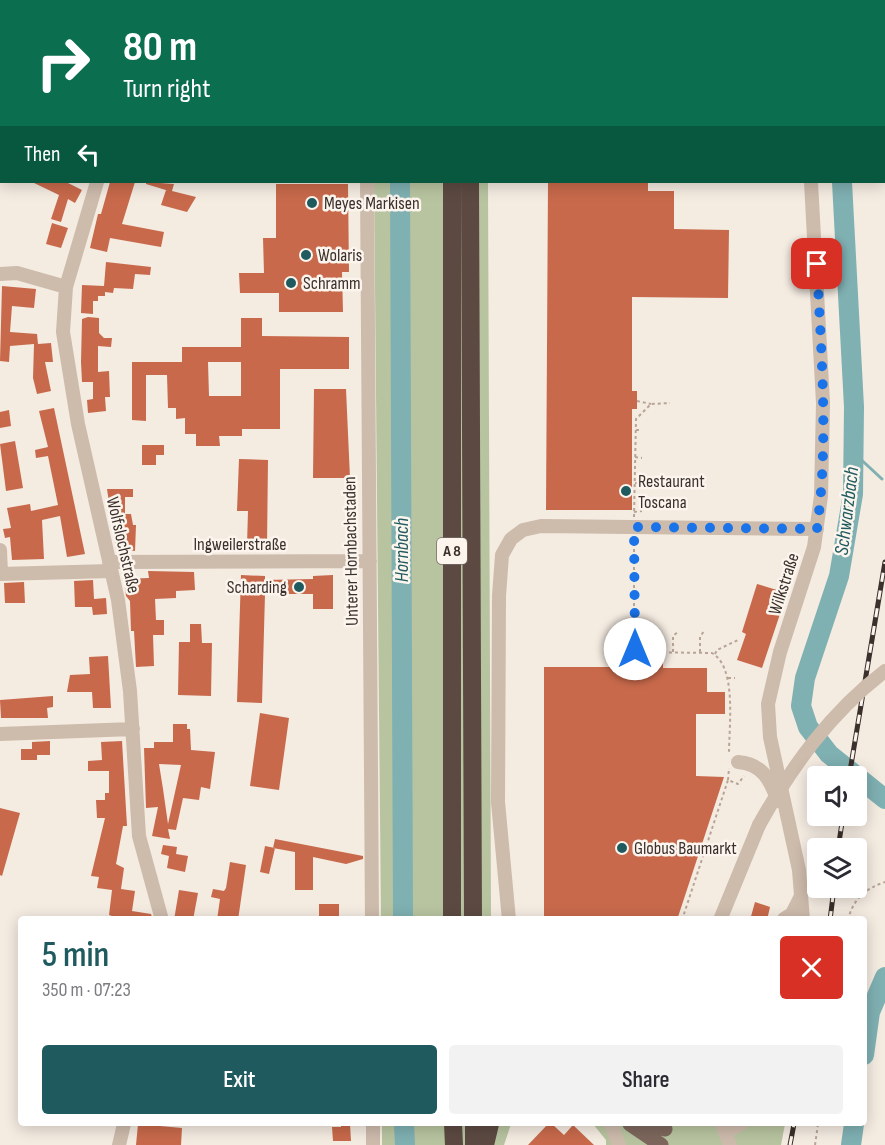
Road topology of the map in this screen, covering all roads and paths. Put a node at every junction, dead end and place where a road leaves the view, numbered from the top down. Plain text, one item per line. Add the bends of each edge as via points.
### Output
1 (97, 183) edge
2 (367, 183) edge
3 (452, 183) edge
4 (470, 183) edge
5 (811, 183) edge
6 (0, 274) edge
7 (66, 287) junction
8 (637, 401) dead end
9 (670, 403) dead end
10 (651, 404) junction
11 (636, 430) junction
12 (642, 430) dead end
13 (635, 457) junction
14 (642, 458) dead end
15 (635, 483) junction
16 (642, 483) dead end
17 (642, 511) dead end
18 (634, 512) junction
19 (634, 527) junction
20 (817, 529) junction
21 (0, 550) edge
22 (370, 561) junction
23 (110, 567) junction
24 (1, 574) edge
25 (704, 631) dead end
26 (679, 632) dead end
27 (738, 640) dead end
28 (608, 652) dead end
29 (634, 652) junction
30 (673, 652) junction
31 (700, 652) junction
32 (715, 654) junction
33 (885, 671) edge
34 (728, 678) junction
35 (735, 678) dead end
36 (133, 729) junction
37 (0, 734) edge
38 (732, 760) junction
39 (728, 780) dead end
40 (791, 839) junction
41 (885, 882) edge
42 (802, 894) junction
43 (161, 916) edge
44 (372, 916) edge
45 (452, 916) edge
46 (473, 916) edge
47 (509, 916) edge
48 (722, 916) edge
49 (789, 916) edge
50 (803, 916) edge
51 (850, 916) edge
52 (124, 1126) edge
53 (373, 1126) edge
54 (453, 1126) edge
55 (474, 1126) edge
56 (489, 1126) edge
57 (612, 1126) edge
58 (633, 1126) edge
59 (667, 1126) edge
60 (819, 1126) edge
61 (119, 1145) edge
62 (373, 1145) edge
63 (454, 1145) edge
64 (474, 1145) edge
65 (484, 1145) edge
66 (619, 1145) edge
67 (661, 1145) edge
68 (815, 1145) edge

1 - 7 street, Wolfslochstraße
2 - 22 street, Unterer Hornbachstaden
3 - 45 highway, A 8
4 - 46 highway, A 8
5 - 20 street, Wilkstraße via 823,403 824,468
6 - 7 street via 17,273
7 - 23 street, Wolfslochstraße via 66,362
8 - 10 path
9 - 10 path
10 - 11 path via 636,419
11 - 12 path
11 - 13 path
13 - 14 path
13 - 15 path
15 - 16 path
15 - 18 path
17 - 18 path
18 - 19 path
19 - 20 street
19 - 29 path
19 - 47 street via 541,526 523,530 502,555 497,663 498,802
20 - 40 street, Wilkstraße via 768,704 770,736
21 - 24 street
22 - 23 street, Ingweilerstraße
22 - 44 street, Unterer Hornbachstaden
23 - 24 street, Ingweilerstraße
23 - 36 street, Wolfslochstraße via 125,644
25 - 31 path
26 - 30 path via 673,636
27 - 32 path
28 - 29 path via 614,656
29 - 30 path
30 - 31 path
31 - 32 path
32 - 34 path via 722,658
33 - 48 street, bridge via 849,701 796,764 759,825
34 - 35 path
34 - 38 path
36 - 37 street
36 - 43 street, Wolfslochstraße via 140,836
38 - 39 path
38 - 40 street via 751,763 762,770
40 - 42 street, Wilkstraße
41 - 51 path via 862,893
42 - 49 street
42 - 50 street, Wilkstraße
52 - 61 street
53 - 62 street
54 - 63 highway
55 - 64 highway
56 - 65 highway
57 - 66 street
58 - 67 main road
59 - 67 street
60 - 68 path

